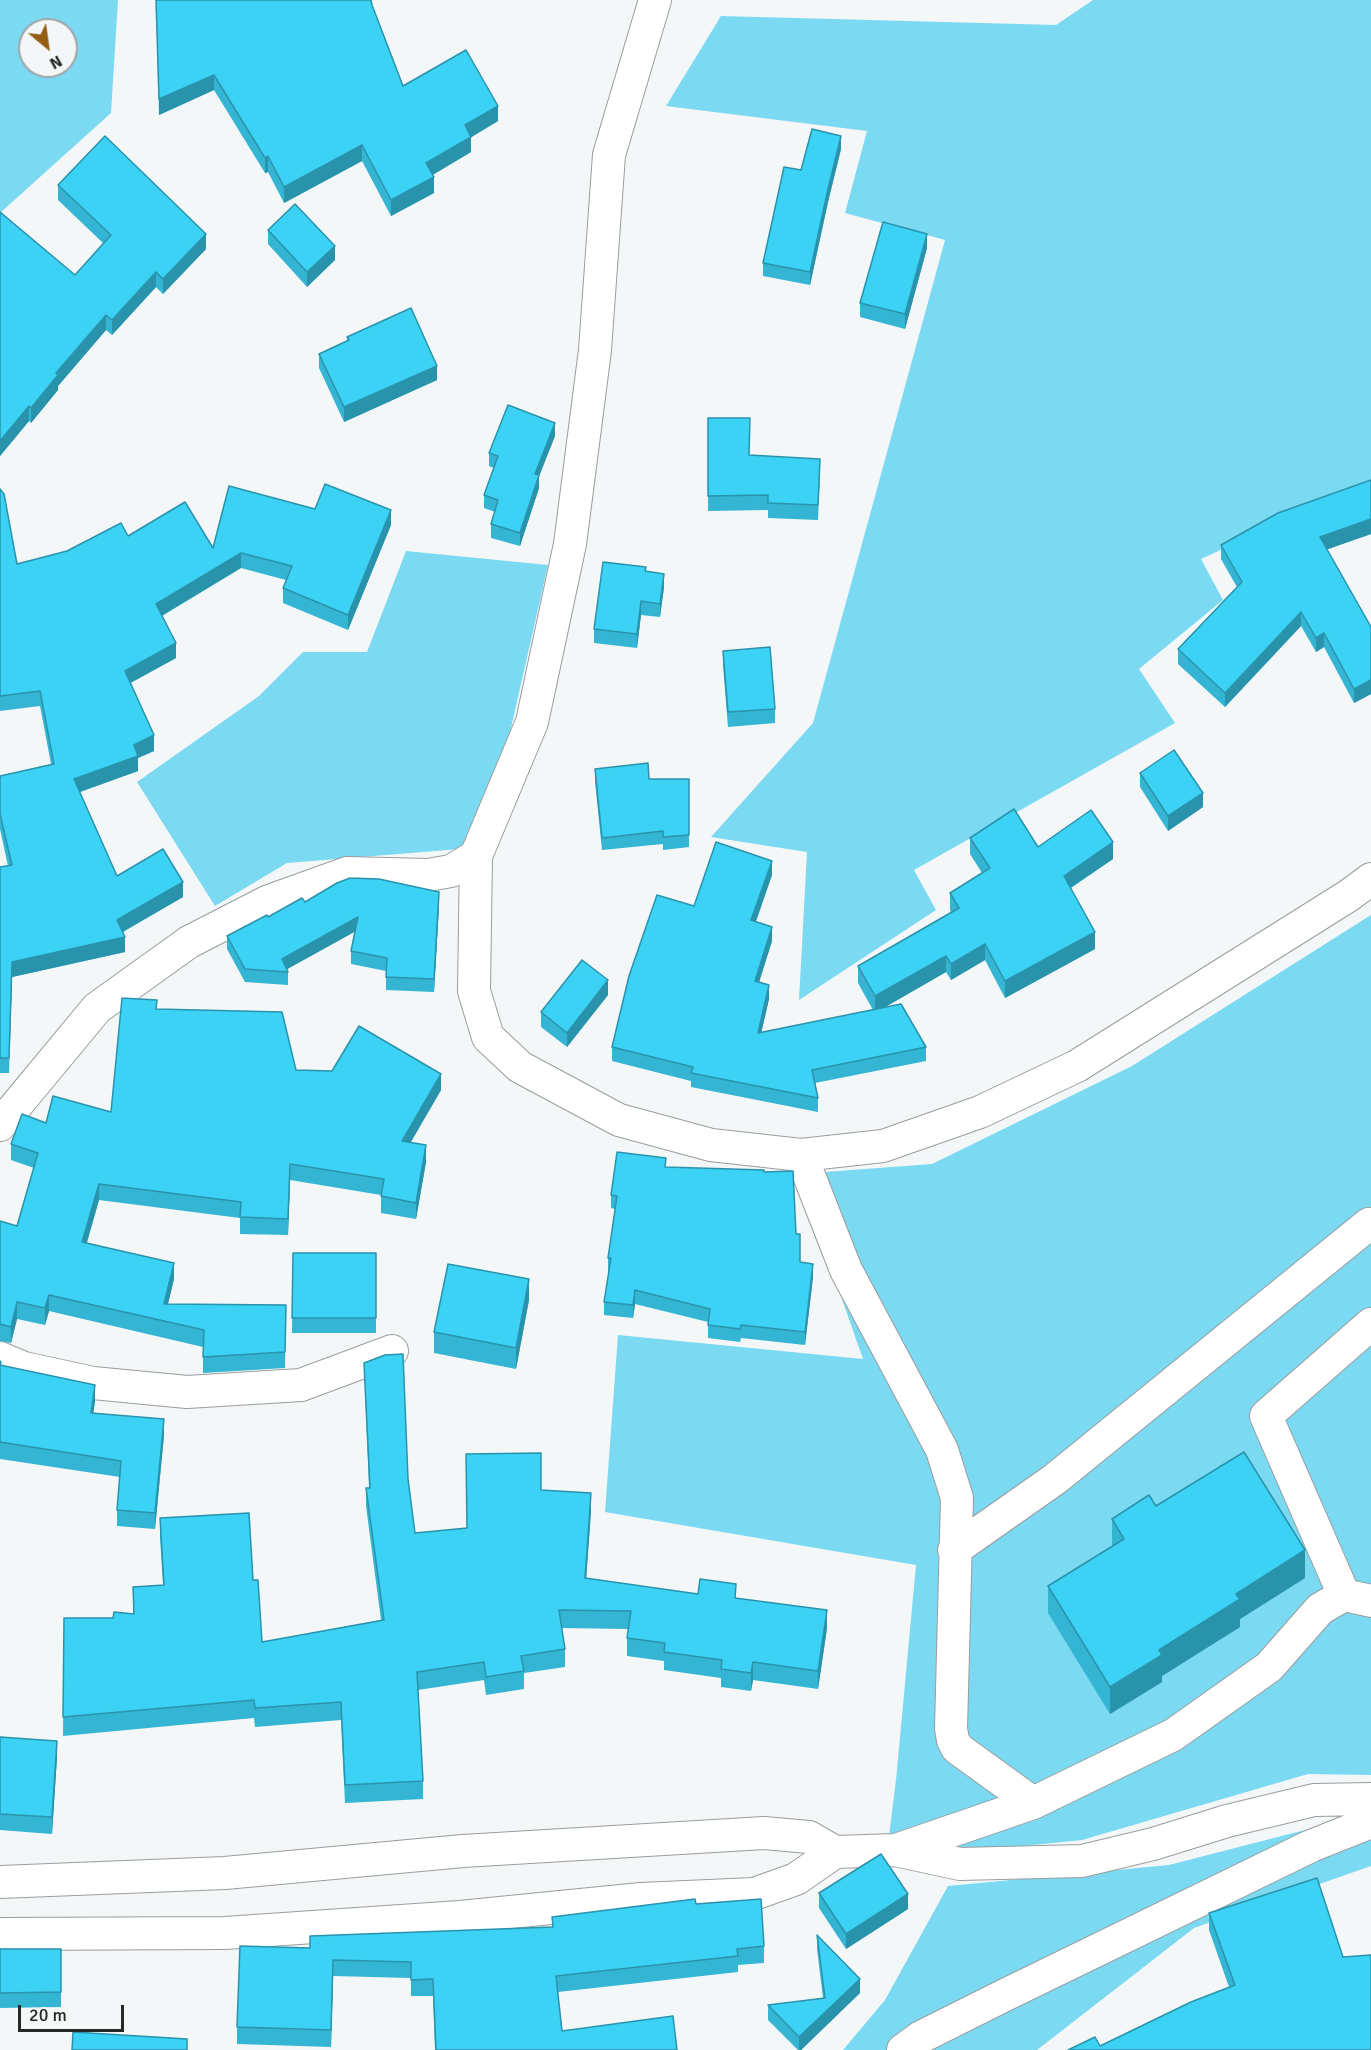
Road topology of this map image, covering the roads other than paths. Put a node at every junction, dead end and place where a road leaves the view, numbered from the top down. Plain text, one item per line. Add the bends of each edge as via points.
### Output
1 (656, 0) edge
2 (476, 856) junction
3 (1371, 879) edge
4 (0, 1125) edge
5 (801, 1155) junction
6 (1371, 1225) edge
7 (1371, 1324) edge
8 (392, 1351) dead end
9 (0, 1359) edge
10 (954, 1550) junction
11 (1357, 1598) edge
12 (1371, 1799) edge
13 (1034, 1803) junction
14 (1371, 1822) edge
15 (895, 1850) junction
16 (835, 1852) junction
17 (0, 1882) edge
18 (0, 1934) edge
19 (903, 2050) edge

1 - 2 street via 609,155 595,350 570,544 532,722
2 - 4 street via 451,871 428,875 347,873 269,901 189,942 97,1008
2 - 5 street via 474,991 488,1037 496,1045 520,1067 619,1120 711,1145
3 - 5 street via 1077,1066 980,1113 883,1146
5 - 10 street via 846,1270 942,1450 957,1498
6 - 10 street via 1055,1479
7 - 11 street via 1266,1416
8 - 9 street via 301,1385 187,1392 93,1383
10 - 13 street via 953,1740 957,1748
11 - 13 street via 1320,1610 1269,1667 1173,1734
12 - 15 street via 1314,1800 1082,1861 960,1864
13 - 15 street
14 - 19 street via 1311,1846 1005,1995
15 - 16 street
16 - 17 street via 809,1837 764,1833 463,1851 225,1873
16 - 18 street via 796,1879 754,1894 641,1899 460,1917 225,1933

